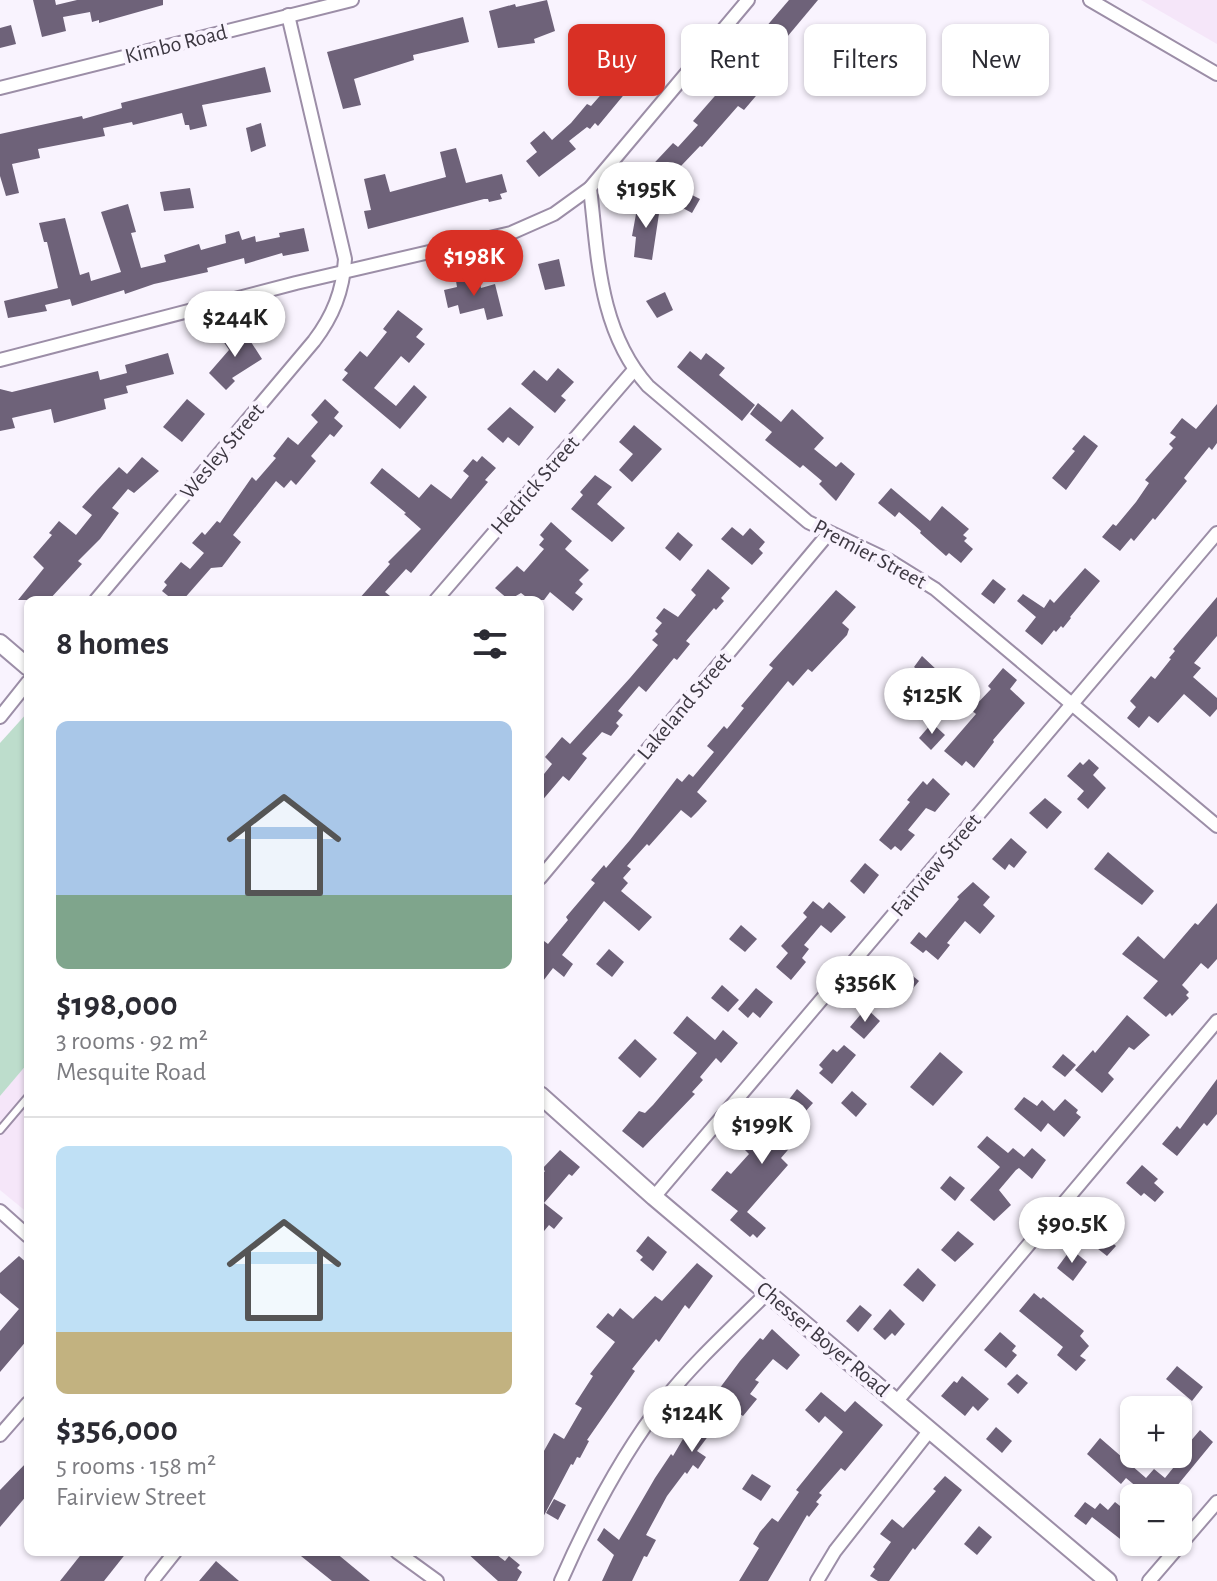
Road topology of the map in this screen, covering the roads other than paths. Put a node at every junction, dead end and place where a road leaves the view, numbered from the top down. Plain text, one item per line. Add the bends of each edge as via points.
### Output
1 (352, 0) edge
2 (748, 0) edge
3 (1090, 0) edge
4 (288, 15) junction
5 (1217, 74) edge
6 (0, 88) edge
7 (590, 188) junction
8 (344, 272) junction
9 (0, 360) edge
10 (634, 370) junction
11 (1217, 533) edge
12 (828, 534) junction
13 (99, 596) edge
14 (439, 596) edge
15 (0, 643) edge
16 (24, 664) edge
17 (24, 687) edge
18 (1074, 703) junction
19 (0, 717) edge
20 (1217, 826) edge
21 (544, 873) edge
22 (1217, 1021) edge
23 (24, 1102) edge
24 (544, 1105) edge
25 (0, 1130) edge
26 (654, 1197) junction
27 (0, 1211) edge
28 (24, 1232) edge
29 (768, 1292) junction
30 (897, 1401) junction
31 (24, 1408) edge
32 (930, 1430) junction
33 (0, 1435) edge
34 (1217, 1502) edge
35 (172, 1556) edge
36 (403, 1556) edge
37 (152, 1581) edge
38 (437, 1581) edge
39 (561, 1581) edge
40 (817, 1581) edge
41 (1108, 1581) edge
42 (1149, 1581) edge

1 - 4 street, Kimbo Road
2 - 7 street
3 - 5 street
4 - 6 street, Kimbo Road
4 - 8 street, Wesley Street
7 - 8 street via 526,228
7 - 10 street, Premier Street via 606,308
8 - 9 street
8 - 13 street, Wesley Street via 335,307 314,341
10 - 12 street, Premier Street via 677,413
10 - 14 street, Hedrick Street
11 - 18 street, Fairview Street
12 - 18 street, Premier Street via 890,561 935,589
12 - 21 street, Lakeland Street
15 - 16 street
17 - 19 street
18 - 20 street, Premier Street
18 - 26 street, Fairview Street
22 - 30 street
23 - 25 lane
24 - 26 street, Chesser Boyer Road
26 - 29 street, Chesser Boyer Road
27 - 28 street
29 - 30 street, Chesser Boyer Road
29 - 39 street via 665,1399 585,1525
30 - 32 street, Chesser Boyer Road
31 - 33 street
32 - 40 street
32 - 41 street, Chesser Boyer Road
34 - 42 street
35 - 37 street
36 - 38 street

